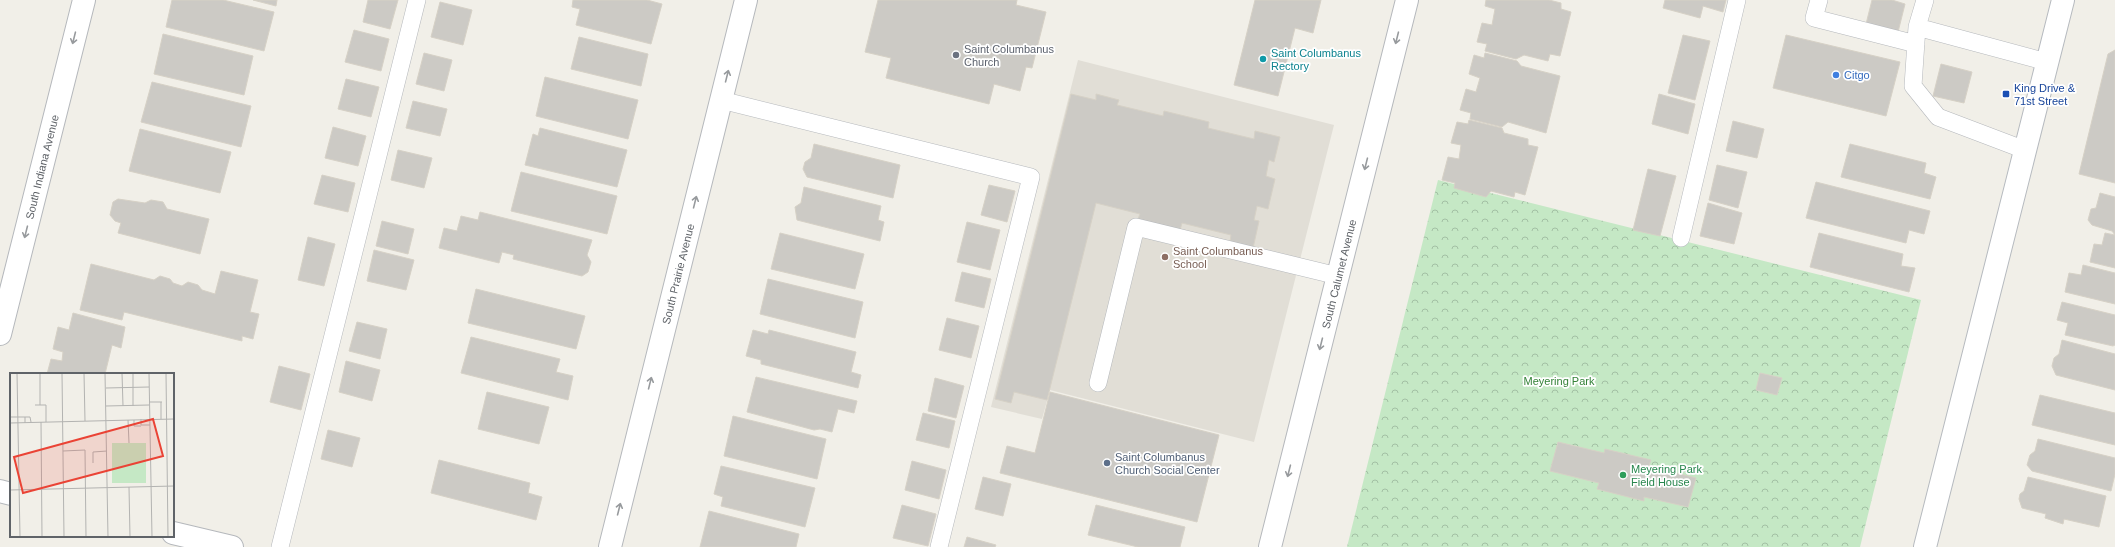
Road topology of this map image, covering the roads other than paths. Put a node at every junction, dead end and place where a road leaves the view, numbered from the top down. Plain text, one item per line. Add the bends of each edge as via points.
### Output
1 (84, 0) edge
2 (417, 0) edge
3 (746, 0) edge
4 (1407, 0) edge
5 (1737, 0) edge
6 (1819, 0) edge
7 (1925, 0) edge
8 (2062, 0) edge
9 (1917, 35) junction
10 (2047, 62) junction
11 (721, 100) junction
12 (2025, 150) junction
13 (1681, 238) dead end
14 (1338, 276) junction
15 (0, 334) edge
16 (1098, 383) dead end
17 (0, 491) edge
18 (10, 494) edge
19 (174, 533) edge
20 (232, 547) edge
21 (280, 547) edge
22 (610, 547) edge
23 (939, 547) edge
24 (1270, 547) edge
25 (1925, 547) edge

1 -> 15 street, South Indiana Avenue
2 - 21 lane
11 -> 3 street, South Prairie Avenue
4 -> 14 street, South Calumet Avenue
5 - 13 lane
6 - 9 lane via 1814,18
7 - 9 lane
8 - 10 street
9 - 10 lane
9 - 12 lane via 1913,86 1938,117
10 - 12 street
22 -> 11 street, South Prairie Avenue
11 - 23 lane via 1031,177
12 - 25 street
14 - 16 lane via 1136,227
14 -> 24 street, South Calumet Avenue
17 - 18 street
19 - 20 street

